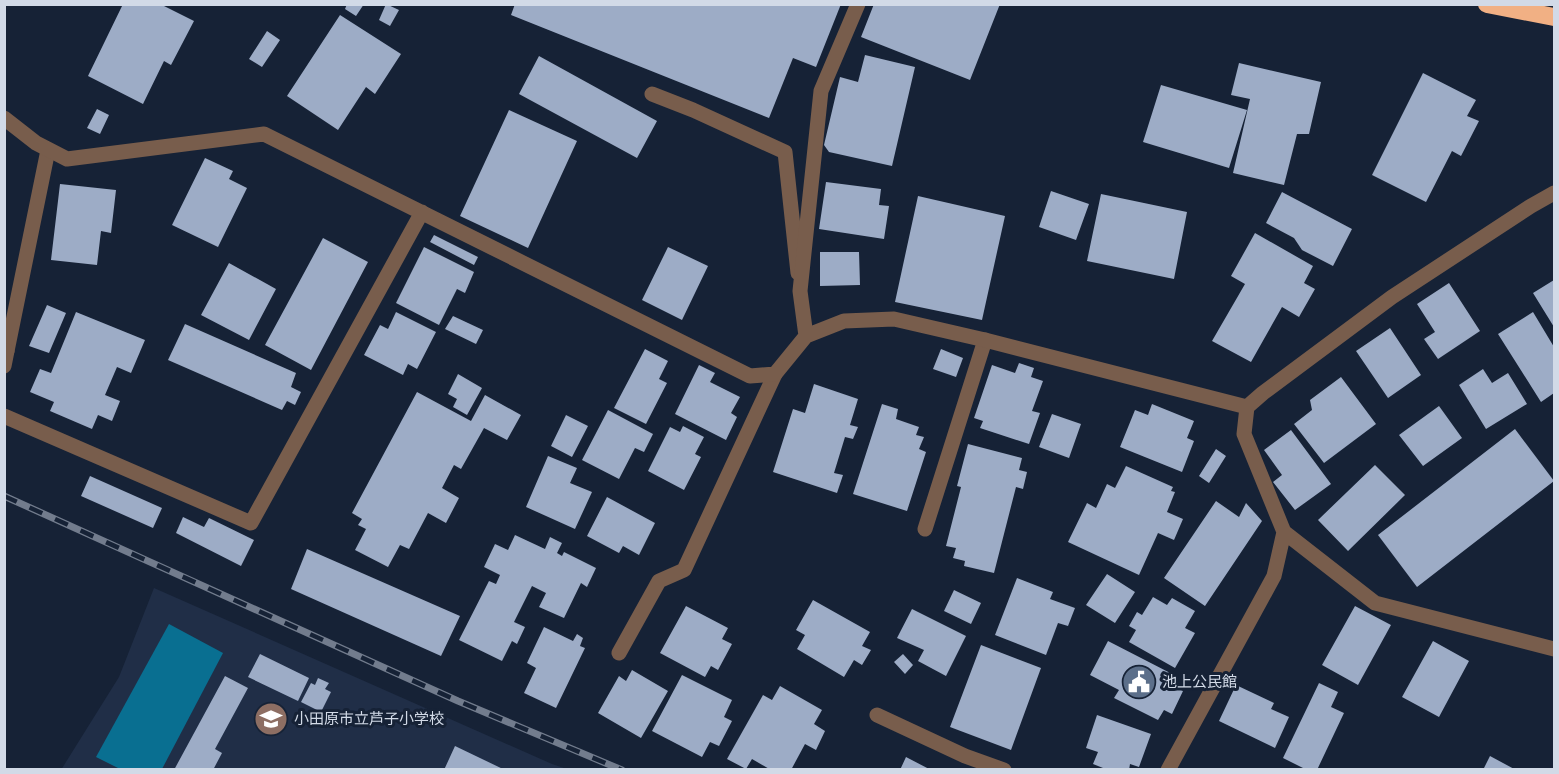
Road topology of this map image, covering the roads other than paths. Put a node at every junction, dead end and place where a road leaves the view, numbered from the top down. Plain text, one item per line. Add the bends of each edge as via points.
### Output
1 (858, 4) edge
2 (1486, 4) edge
3 (1554, 17) edge
4 (652, 94) dead end
5 (6, 120) edge
6 (42, 146) junction
7 (1554, 193) edge
8 (422, 213) junction
9 (800, 291) junction
10 (806, 336) junction
11 (985, 340) junction
12 (6, 358) edge
13 (775, 374) junction
14 (1246, 407) junction
15 (4, 416) edge
16 (925, 529) dead end
17 (1284, 532) junction
18 (1554, 649) edge
19 (619, 653) dead end
20 (877, 715) dead end
21 (1004, 770) edge
22 (1168, 770) edge

1 - 9 street via 821,91
2 - 3 highway
4 - 9 street via 785,152
5 - 6 street
6 - 8 street via 67,159 264,134
6 - 12 street
7 - 14 street via 1392,297
8 - 13 street via 750,376
8 - 15 street via 251,523
9 - 10 street
10 - 11 street via 844,321 894,319
10 - 13 street
11 - 14 street
11 - 16 street
13 - 19 street via 684,570 659,581
14 - 17 street via 1244,434
17 - 18 street via 1376,603
17 - 22 street via 1274,576
20 - 21 street via 964,756

